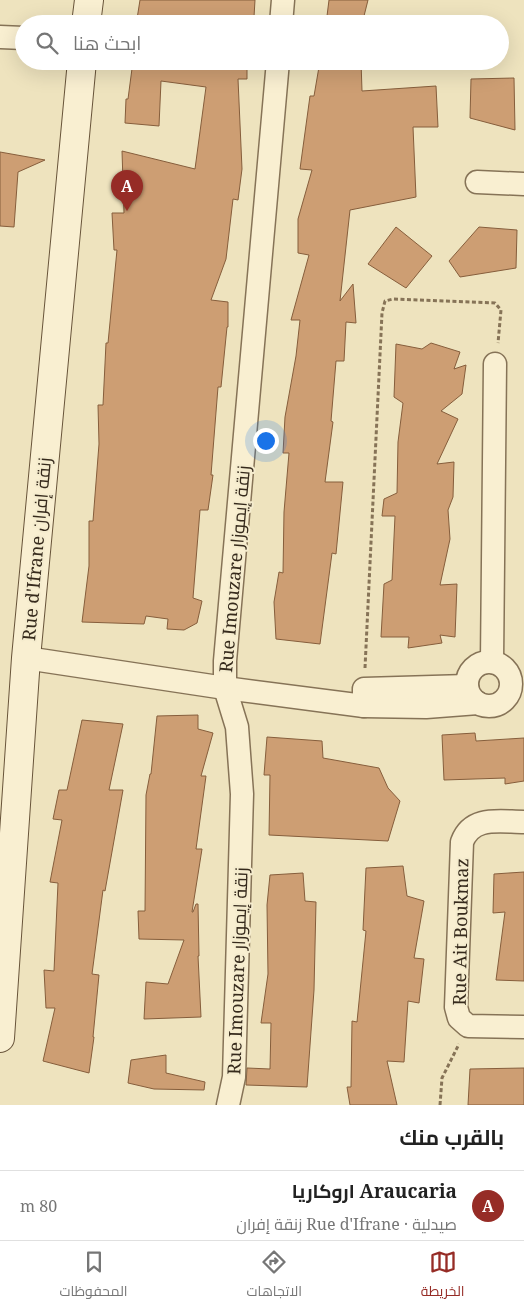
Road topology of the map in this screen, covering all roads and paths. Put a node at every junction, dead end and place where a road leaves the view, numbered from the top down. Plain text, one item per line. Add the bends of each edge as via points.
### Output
1 (89, 0) edge
2 (283, 0) edge
3 (87, 15) edge
4 (282, 15) edge
5 (0, 37) edge
6 (15, 38) edge
7 (81, 70) edge
8 (277, 70) edge
9 (477, 182) dead end
10 (524, 184) edge
11 (496, 364) joint
12 (26, 658) junction
13 (492, 661) junction
14 (224, 688) junction
15 (473, 695) junction
16 (364, 697) junction
17 (524, 822) edge
18 (468, 1026) junction
19 (524, 1027) edge
20 (0, 1038) edge
21 (228, 1105) edge
22 (440, 1105) edge

1 - 3 street
2 - 4 street
5 - 6 street
7 - 12 street, Rue d'Ifrane زنقة إفران
8 - 14 street, Rue Imouzare زنقة إيموزار
9 - 10 street
11 - 13 street
11 - 16 path via 501,310 495,303 385,301
12 - 14 street
12 - 20 street, Rue d'Ifrane زنقة إفران
13 - 15 street via 482,662 468,676
13 - 15 street via 501,664 512,680 506,699 488,706
14 - 16 street
14 - 21 street, Rue Imouzare زنقة إيموزار via 237,727 242,794 234,1077
15 - 16 street
17 - 18 street, Rue Ait Boukmaz via 478,823 465,834 462,842 456,1007
18 - 19 street
18 - 22 path via 442,1078

